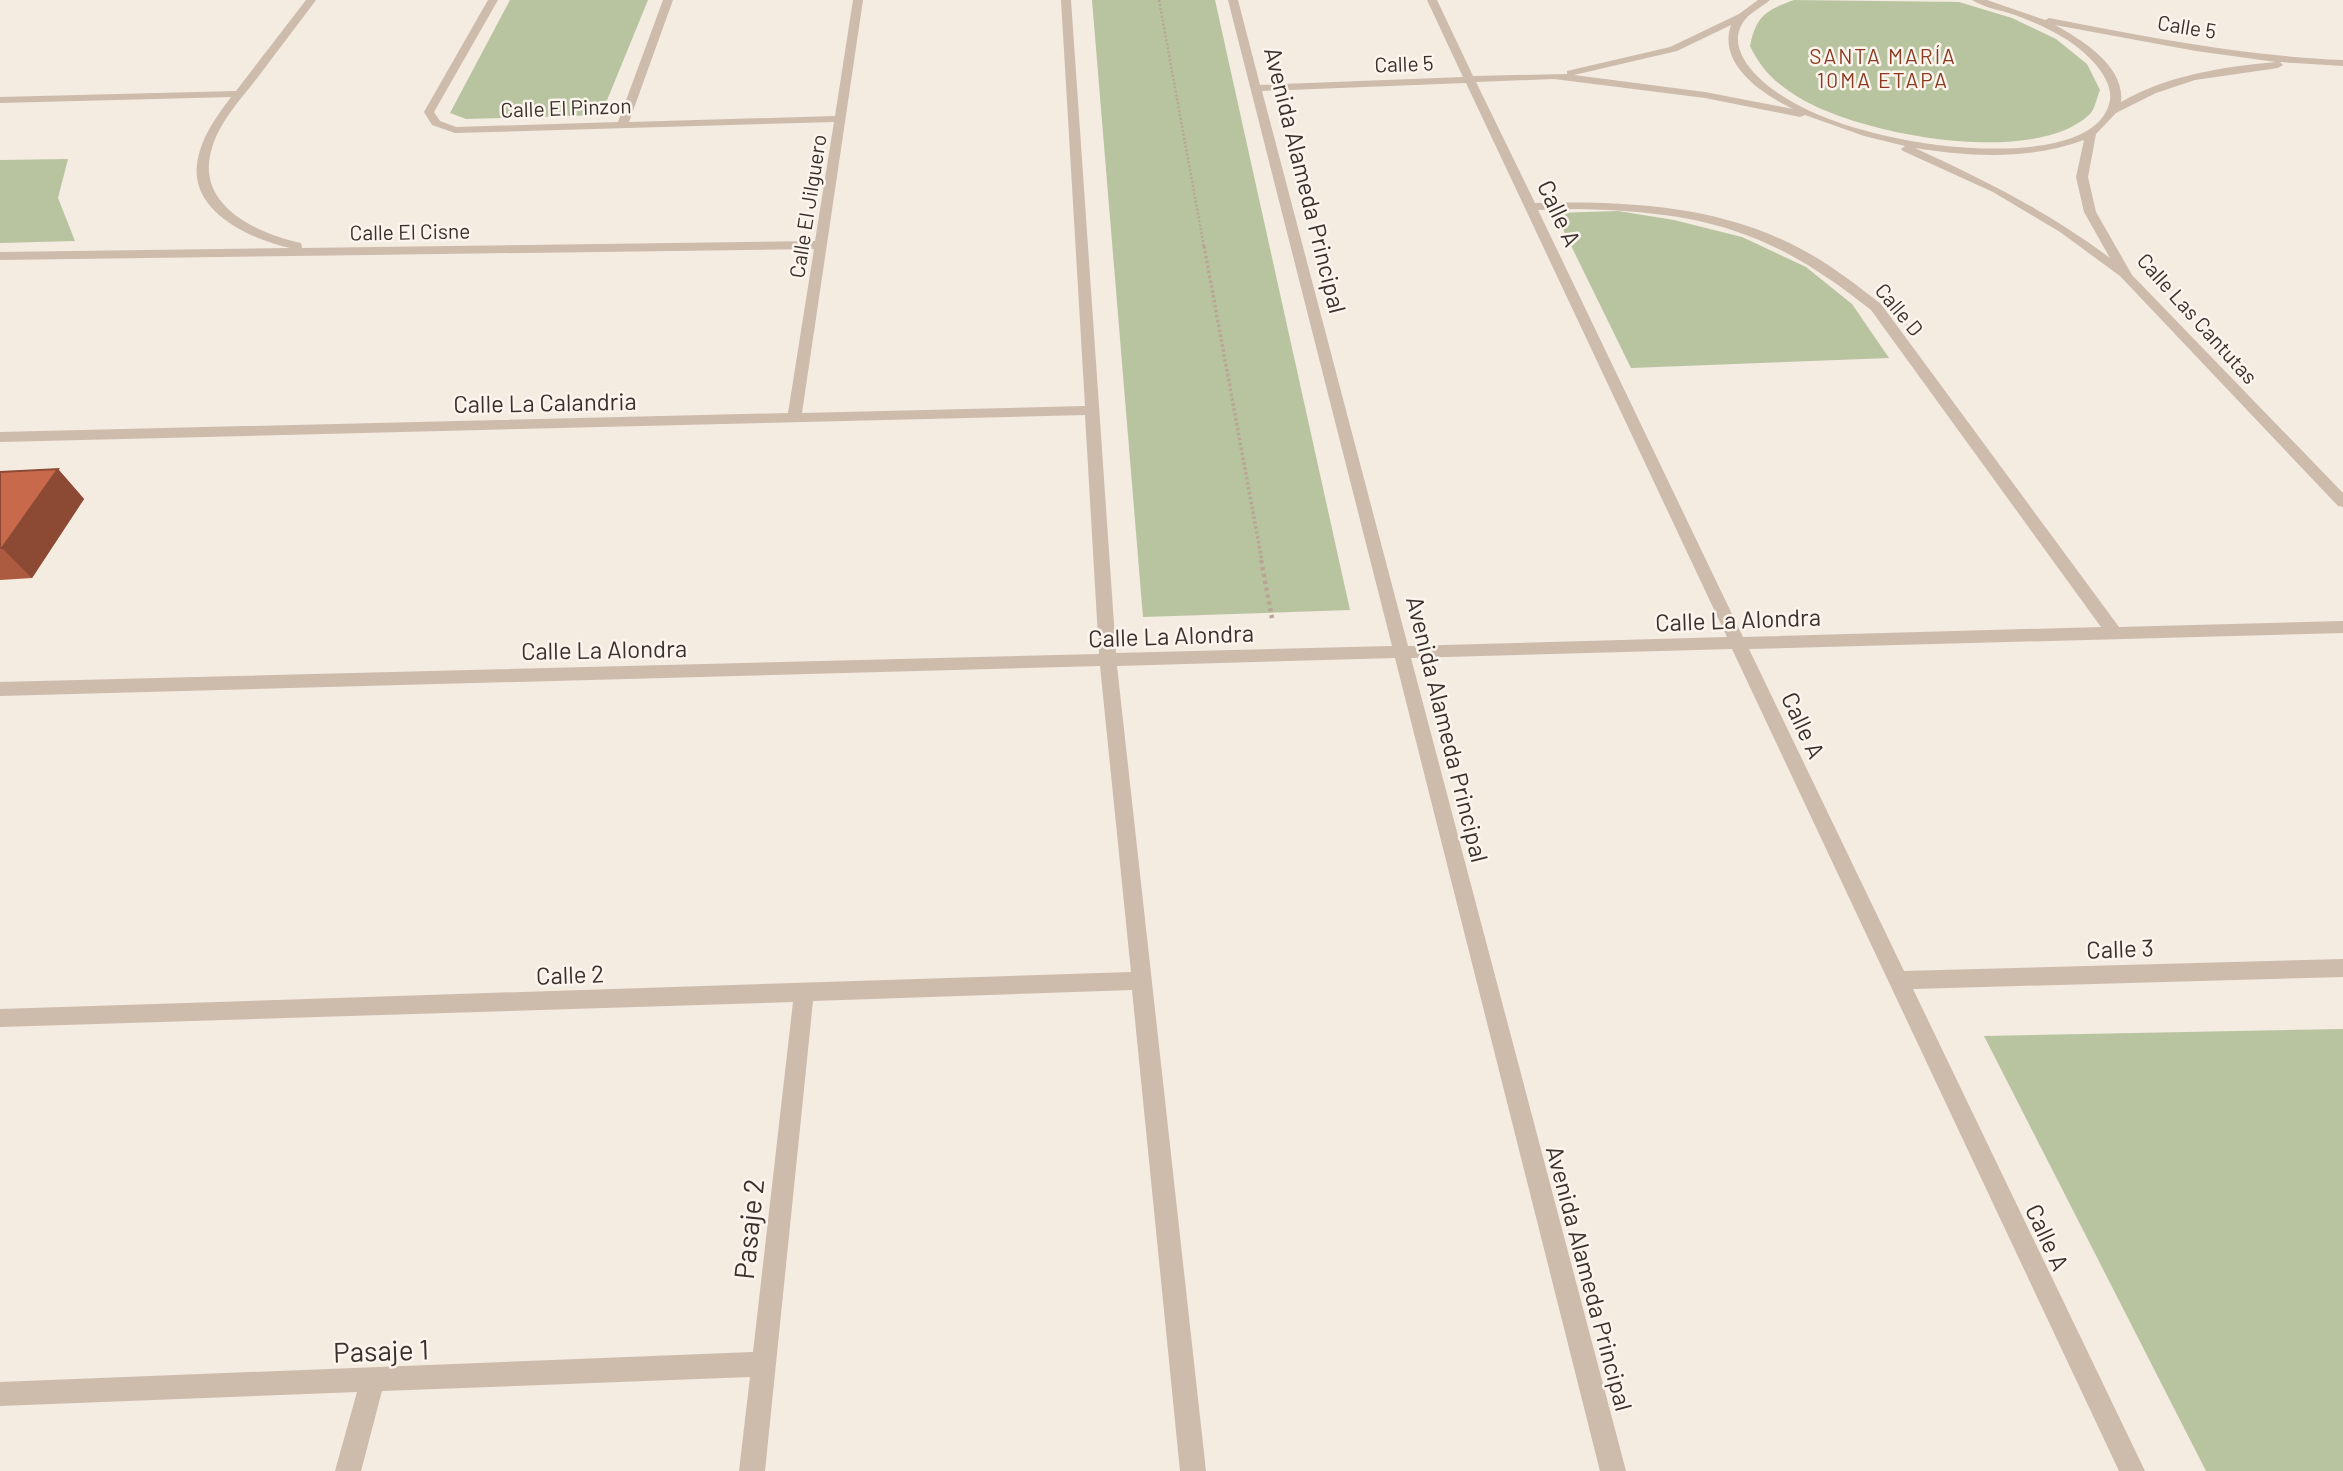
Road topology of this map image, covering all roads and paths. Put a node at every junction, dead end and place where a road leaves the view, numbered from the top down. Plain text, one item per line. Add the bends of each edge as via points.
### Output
1 (312, 0) edge
2 (493, 0) edge
3 (668, 0) edge
4 (858, 0) edge
5 (1066, 0) edge
6 (1159, 0) edge
7 (1233, 0) edge
8 (1432, 0) edge
9 (1765, 0) edge
10 (1977, 0) edge
11 (2026, 16) junction
12 (1740, 17) junction
13 (2319, 63) junction
14 (2343, 63) edge
15 (1554, 76) junction
16 (1469, 79) junction
17 (1255, 88) junction
18 (239, 94) junction
19 (0, 100) edge
20 (2114, 110) junction
21 (1820, 118) junction
22 (839, 119) junction
23 (622, 125) junction
24 (2091, 132) junction
25 (1882, 138) junction
26 (1530, 207) junction
27 (821, 245) junction
28 (343, 251) junction
29 (0, 256) edge
30 (2127, 277) junction
31 (1092, 410) junction
32 (794, 419) junction
33 (0, 437) edge
34 (2343, 502) edge
35 (1273, 622) dead end
36 (2343, 627) edge
37 (2115, 634) junction
38 (1738, 644) junction
39 (1400, 654) junction
40 (1108, 662) junction
41 (0, 689) edge
42 (2343, 968) edge
43 (1898, 980) junction
44 (1141, 981) junction
45 (804, 992) junction
46 (0, 1018) edge
47 (764, 1364) junction
48 (373, 1380) junction
49 (0, 1394) edge
50 (348, 1471) edge
51 (752, 1471) edge
52 (1192, 1471) edge
53 (1613, 1471) edge
54 (2132, 1471) edge

1 - 18 street
2 - 23 street, Calle El Pinzon via 429,113 436,123 456,130
3 - 23 street
4 - 22 street, Calle El Jilguero
5 - 31 street
6 - 35 path
7 - 17 street, Avenida Alameda Principal
8 - 16 street, Calle A
9 - 12 street, Calle 5
10 - 11 street
11 - 13 street, Calle 5 via 2184,46
11 - 20 street via 2091,54 2114,82
12 - 15 street, Calle 5 via 1673,49
12 - 21 street via 1732,40 1743,66 1773,93
13 - 14 street, Calle 5
13 - 20 street via 2210,73 2165,84
15 - 16 street, Calle 5
15 - 21 street, Calle 5 via 1705,95
16 - 17 street, Calle 5
16 - 26 street, Calle A
17 - 39 street, Avenida Alameda Principal
18 - 19 street
18 - 28 street via 208,138 201,166 207,192 225,214 251,230 287,244
20 - 24 street
21 - 25 street
22 - 23 street, Calle El Pinzon
22 - 27 street, Calle El Jilguero
24 - 25 street via 2046,147 1985,151
24 - 30 street, Calle Las Cantutas via 2082,177 2090,212
25 - 30 street via 1997,190 2064,229
26 - 37 street, Calle D via 1610,204 1724,222 1794,249 1851,285 1876,307
26 - 38 street, Calle A
27 - 28 street, Calle El Cisne
27 - 32 street, Calle El Jilguero
28 - 29 street, Calle El Cisne
30 - 34 street, Calle Las Cantutas
31 - 32 street, Calle La Calandria
31 - 40 street
32 - 33 street, Calle La Calandria
36 - 37 street, Calle La Alondra
37 - 38 street, Calle La Alondra
38 - 39 street, Calle La Alondra
38 - 43 street, Calle A
39 - 40 street, Calle La Alondra
39 - 53 street, Avenida Alameda Principal
40 - 41 street, Calle La Alondra
40 - 44 street
42 - 43 street, Calle 3
43 - 54 street, Calle A
44 - 45 street, Calle 2
44 - 52 street
45 - 46 street, Calle 2
45 - 47 street, Pasaje 2
47 - 48 street, Pasaje 1
47 - 51 street, Pasaje 2
48 - 49 street, Pasaje 1
48 - 50 street

